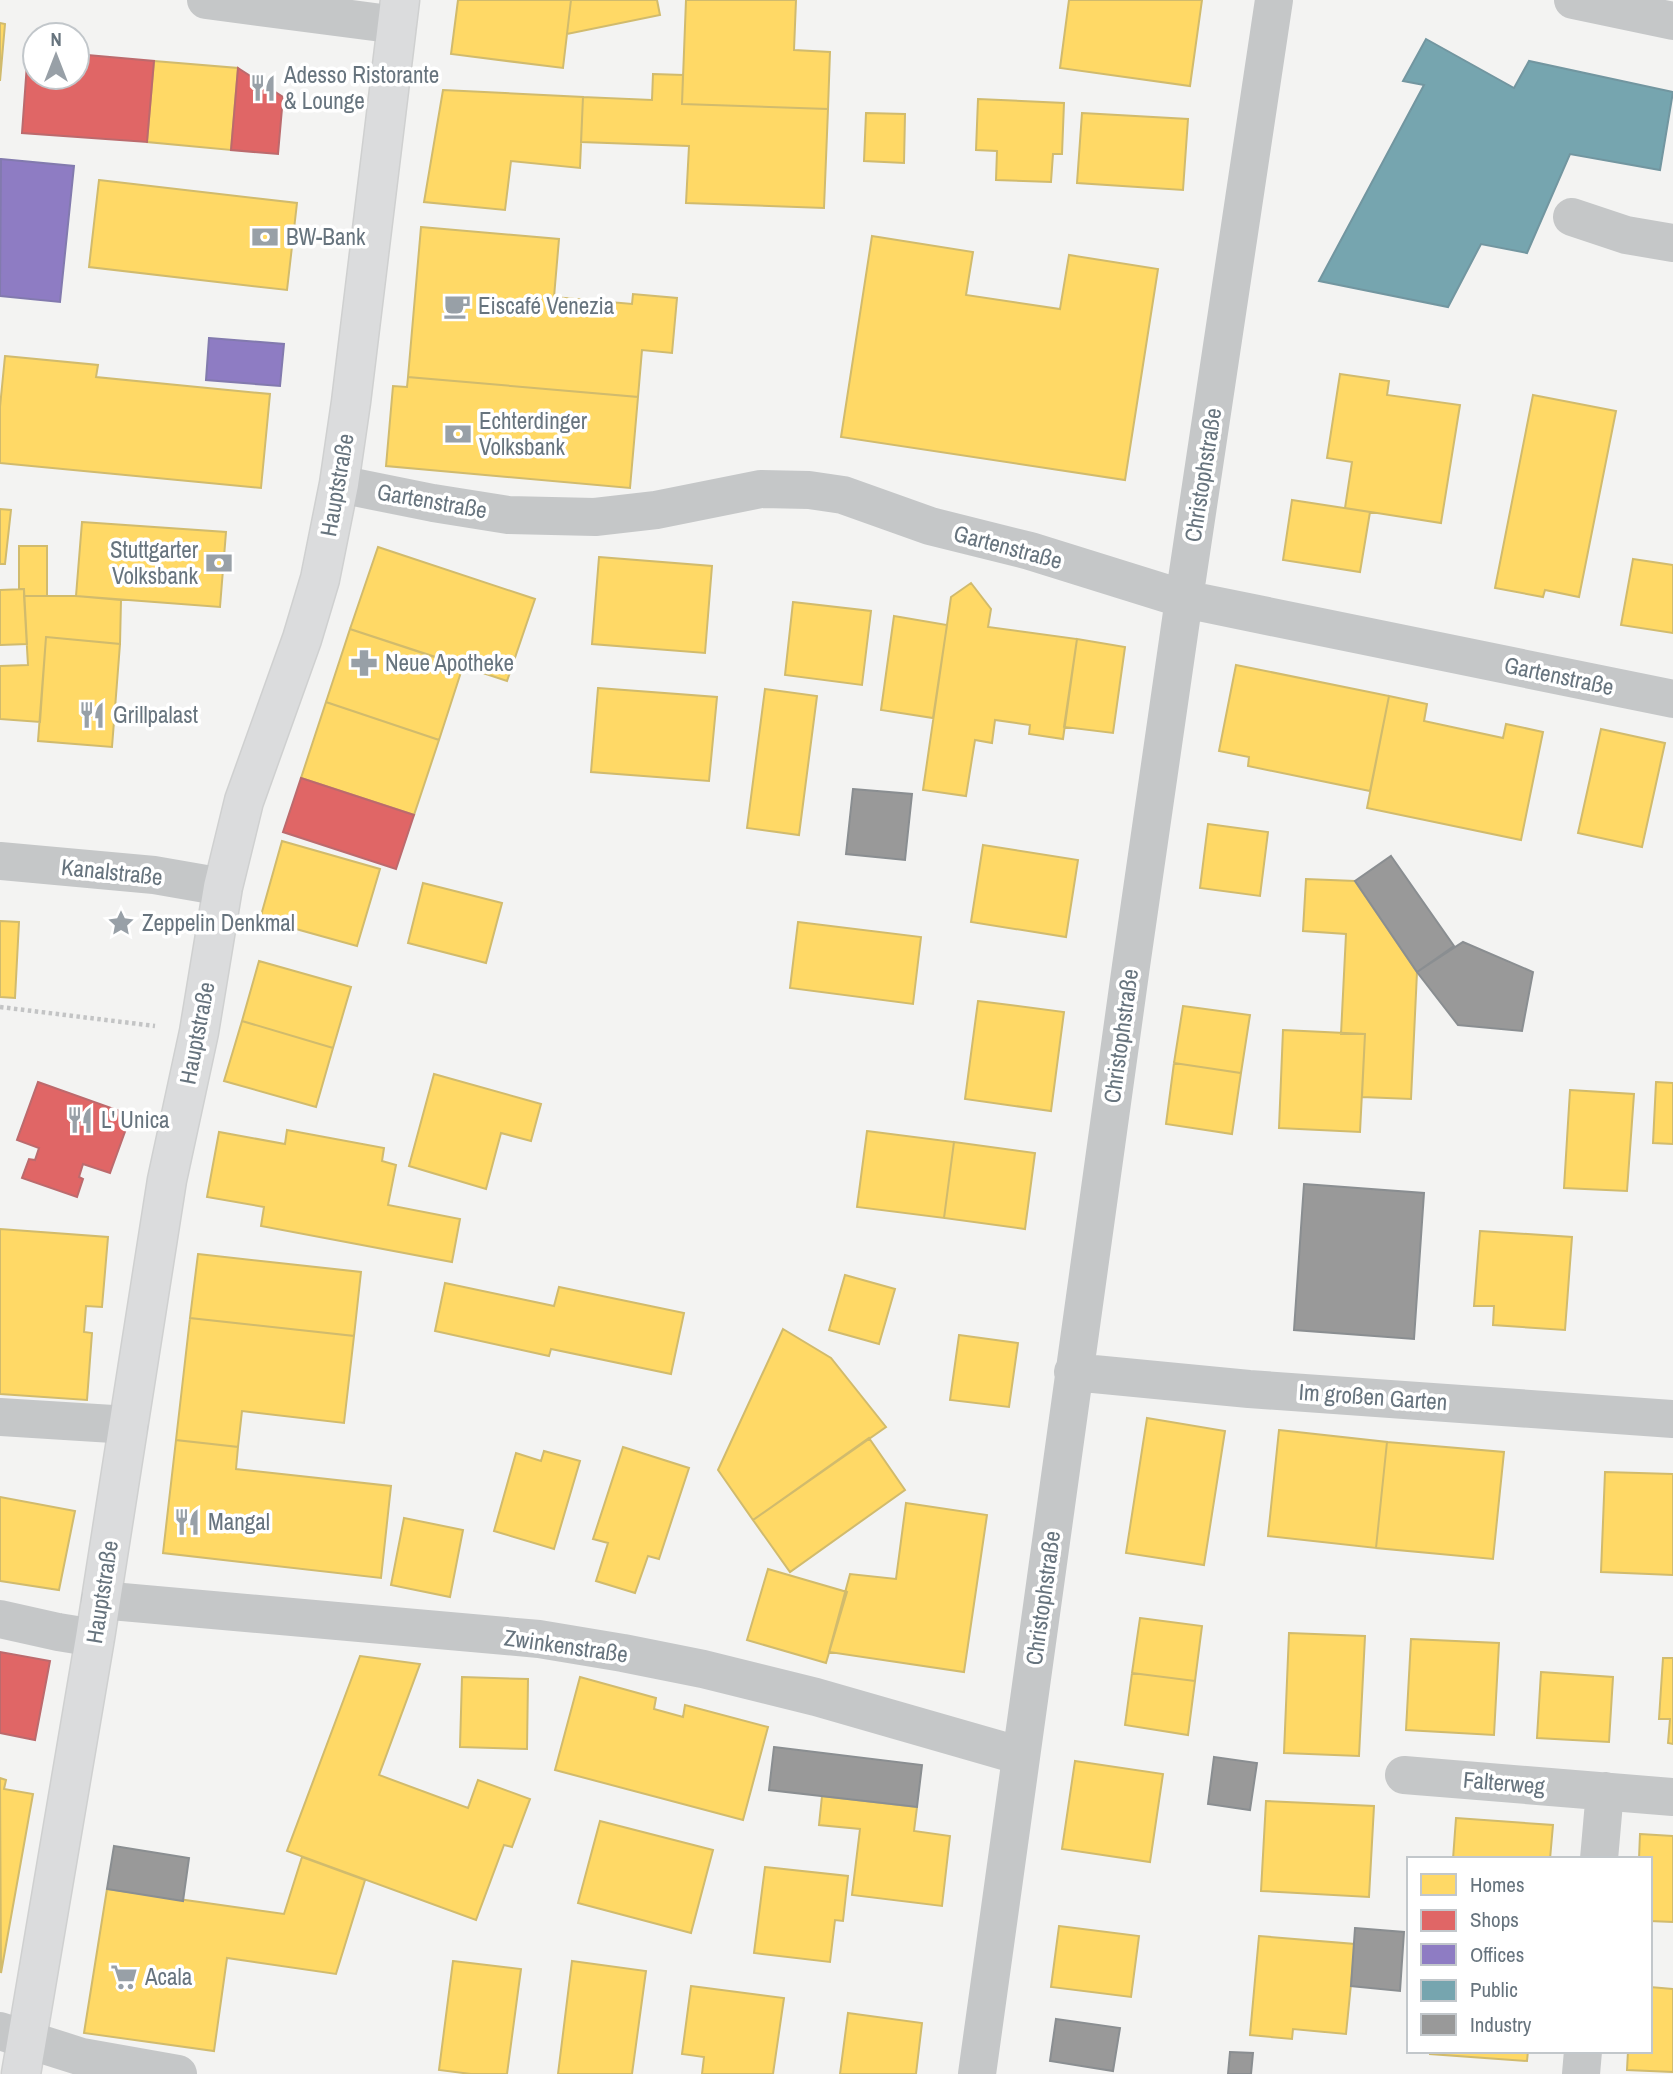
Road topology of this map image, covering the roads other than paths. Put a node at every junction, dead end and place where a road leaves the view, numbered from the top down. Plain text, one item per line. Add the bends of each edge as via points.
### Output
1 (206, 0) edge
2 (1274, 0) edge
3 (1592, 2) edge
4 (398, 12) edge
5 (1673, 21) edge
6 (1572, 217) dead end
7 (1673, 243) edge
8 (339, 484) junction
9 (1184, 599) junction
10 (1673, 699) edge
11 (0, 860) edge
12 (223, 887) junction
13 (1073, 1371) junction
14 (0, 1417) edge
15 (1673, 1419) edge
16 (129, 1425) junction
17 (100, 1600) junction
18 (0, 1619) edge
19 (95, 1638) junction
20 (1021, 1756) junction
21 (1404, 1775) dead end
22 (1605, 1791) junction
23 (1673, 1797) edge
24 (1599, 1857) edge
25 (16, 2048) edge
26 (1583, 2053) edge
27 (178, 2074) edge
28 (976, 2074) edge
29 (1581, 2074) edge

1 - 4 street
2 - 9 street, Christophstraße
3 - 5 street
4 - 8 main road, Hauptstraße
6 - 7 street via 1626,235
8 - 9 street, Gartenstraße via 508,515 595,517 761,489 843,495 930,526 1030,551
8 - 12 main road, Hauptstraße via 320,579 244,801
9 - 10 street, Gartenstraße
9 - 13 street, Christophstraße
11 - 12 street, Kanalstraße via 154,875
12 - 16 main road, Hauptstraße via 167,1180
13 - 15 street, Im großen Garten via 1249,1389
13 - 20 street, Christophstraße
14 - 16 street
16 - 17 main road, Hauptstraße
17 - 19 main road, Hauptstraße
17 - 20 street, Zwinkenstraße via 539,1639 623,1653 816,1697
18 - 19 street
19 - 25 main road, Hauptstraße
20 - 28 street, Christophstraße
21 - 22 street, Falterweg
22 - 23 street, Falterweg
22 - 24 street
25 - 27 street
26 - 29 street

